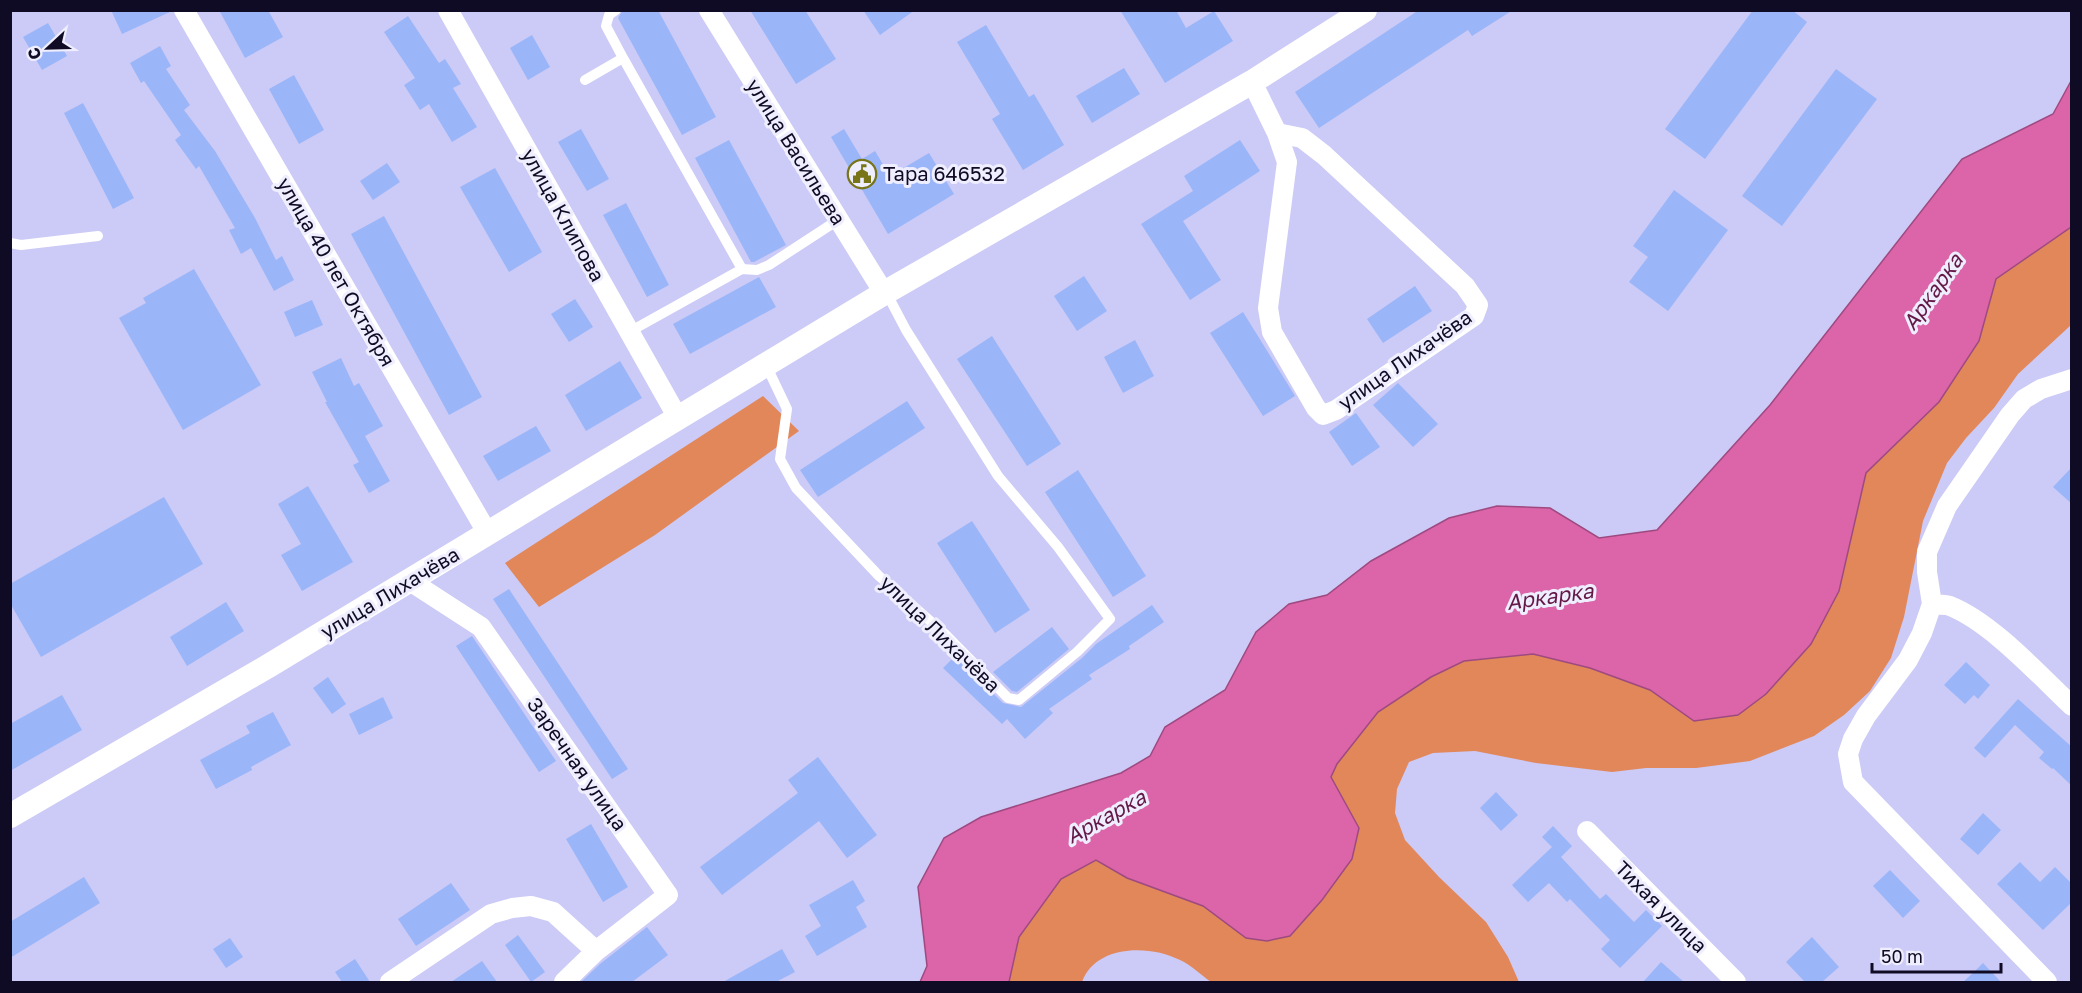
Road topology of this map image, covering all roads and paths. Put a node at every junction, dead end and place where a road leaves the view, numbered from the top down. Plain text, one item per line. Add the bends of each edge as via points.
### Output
1 (184, 10) edge
2 (448, 10) edge
3 (616, 10) edge
4 (709, 10) edge
5 (1365, 10) edge
6 (623, 58) junction
7 (585, 80) dead end
8 (1252, 82) junction
9 (1277, 133) junction
10 (838, 220) junction
11 (98, 236) dead end
12 (10, 243) edge
13 (742, 269) junction
14 (885, 293) junction
15 (629, 332) junction
16 (766, 365) junction
17 (2072, 379) edge
18 (678, 418) junction
19 (488, 534) junction
20 (410, 581) junction
21 (1932, 604) junction
22 (2072, 706) edge
23 (10, 816) edge
24 (1587, 831) dead end
25 (596, 951) junction
26 (390, 982) edge
27 (564, 982) edge
28 (1736, 982) edge
29 (2047, 982) edge

1 - 19 street, улица 40 лет Октября
2 - 15 street, улица Клипова
3 - 6 lane via 609,15 606,26
4 - 10 street, улица Васильева
5 - 8 street, улица Лихачёва
6 - 7 lane
6 - 13 lane
8 - 9 street, улица Лихачёва
8 - 14 street, улица Лихачёва
9 - 9 street, улица Лихачёва via 1287,162 1268,308 1272,332 1323,414 1336,410 1474,316 1478,305 1465,286 1324,156 1302,138
10 - 13 lane via 769,265 757,270
10 - 14 street, улица Васильева
11 - 12 lane
13 - 15 lane
14 - 16 street, улица Лихачёва
14 - 16 lane, улица Лихачёва via 998,476 1058,547 1110,619 1019,700 1008,699 945,634 879,576 796,488 780,459 787,409
15 - 18 street, улица Клипова
16 - 18 street, улица Лихачёва
17 - 21 street via 2024,399 1947,506 1927,552
18 - 19 street, улица Лихачёва
19 - 20 street, улица Лихачёва
20 - 23 street, улица Лихачёва
20 - 25 street, Заречная улица via 481,627 669,895
21 - 22 street via 1948,606 1975,621 2013,650
21 - 29 street via 1908,660 1853,739 1848,754 1853,782
24 - 28 street, Тихая улица
25 - 26 street via 553,912 531,906 512,908 491,914
25 - 27 street, Заречная улица

